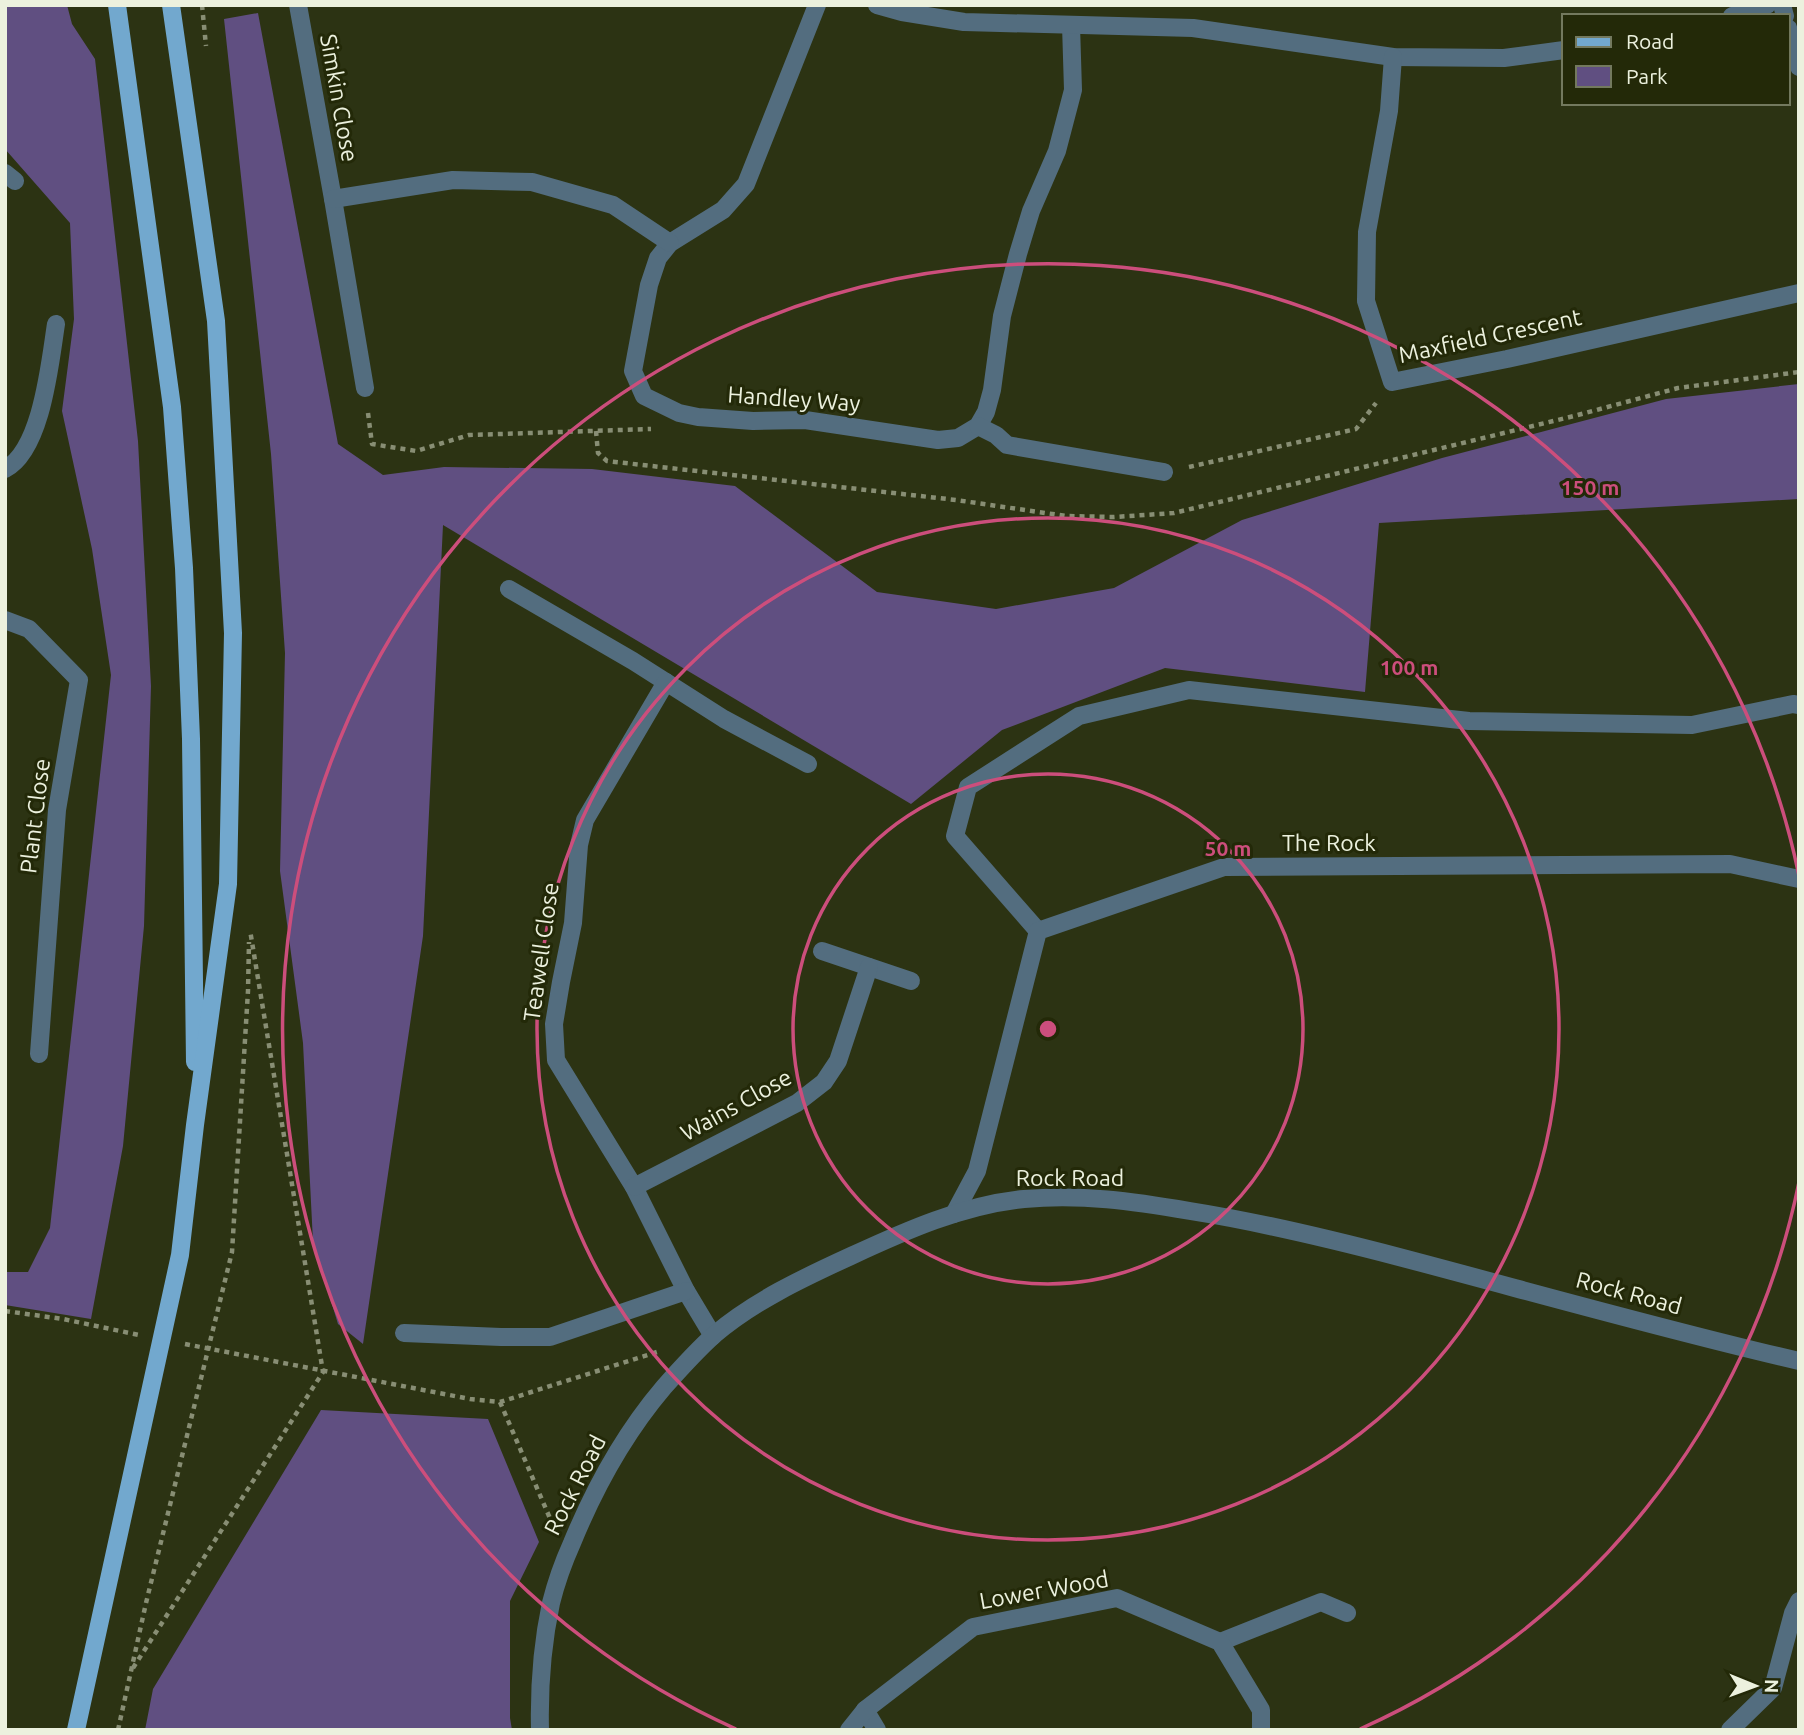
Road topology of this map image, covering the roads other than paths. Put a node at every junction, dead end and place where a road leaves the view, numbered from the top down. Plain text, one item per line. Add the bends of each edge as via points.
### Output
1 (117, 5) edge
2 (171, 5) edge
3 (298, 5) edge
4 (817, 5) edge
5 (877, 5) edge
6 (1767, 5) edge
7 (1013, 14) edge
8 (1738, 14) edge
9 (1071, 25) junction
10 (1790, 35) edge
11 (1562, 50) edge
12 (1393, 57) junction
13 (1799, 67) edge
14 (333, 200) junction
15 (670, 243) junction
16 (1799, 293) edge
17 (56, 324) dead end
18 (365, 388) road end
19 (978, 426) junction
20 (5, 469) edge
21 (1164, 472) road end
22 (509, 589) dead end
23 (5, 620) edge
24 (666, 682) junction
25 (1799, 705) edge
26 (808, 764) dead end
27 (1799, 879) edge
28 (1038, 931) junction
29 (822, 951) dead end
30 (869, 967) junction
31 (911, 981) dead end
32 (38, 1054) dead end
33 (195, 1125) junction
34 (634, 1187) junction
35 (954, 1214) junction
36 (687, 1291) junction
37 (404, 1333) dead end
38 (713, 1336) junction
39 (1799, 1361) edge
40 (1796, 1607) edge
41 (1347, 1613) dead end
42 (1220, 1642) junction
43 (864, 1710) junction
44 (76, 1730) edge
45 (540, 1730) edge
46 (849, 1730) edge
47 (877, 1730) edge
48 (1261, 1730) edge
49 (1730, 1730) edge

1 - 33 main road via 172,407 184,568 191,739
2 - 33 main road via 216,321 233,633 228,884
3 - 14 street, Simkin Close
4 - 15 street, Handley Way via 746,184 723,210
5 - 7 street via 964,22
6 - 8 street
7 - 9 street
9 - 12 street via 1194,28
9 - 19 street via 1073,90 1057,151 1018,254 1002,316 992,390
10 - 13 street
11 - 12 street via 1504,58
12 - 16 street, Maxfield Crescent via 1389,111 1367,232 1366,301 1392,382
14 - 15 street via 453,180 533,182 613,205
14 - 18 street, Simkin Close
15 - 19 street, Handley Way via 658,258 649,285 633,370 643,396 678,413 698,416 805,420 938,440 958,438
17 - 20 street via 36,429 14,464
19 - 21 street via 1007,445
22 - 24 street
23 - 32 street, Plant Close via 29,629 79,680 57,810
24 - 26 street
24 - 34 street, Teawell Close via 585,820 573,923 554,1024 556,1060
25 - 28 street via 1692,725 1469,721 1189,690 1079,716 968,787 955,836
27 - 28 street, The Rock via 1730,864 1224,867
28 - 35 street via 977,1171
29 - 30 street
30 - 31 street
30 - 34 street, Wains Close via 838,1061 824,1082 797,1103
33 - 44 main road via 180,1255
34 - 36 street, Teawell Close
35 - 38 street, Rock Road via 796,1282
35 - 39 street, Rock Road via 1022,1199 1100,1197 1238,1219
36 - 37 street via 550,1337
36 - 38 street, Teawell Close
38 - 45 street, Rock Road via 658,1394 621,1444 566,1556 544,1643
40 - 49 street via 1773,1688
41 - 42 street via 1321,1602
42 - 43 street, Lower Wood via 1117,1598 973,1627
42 - 48 street via 1261,1710
43 - 46 street, Lower Wood
43 - 47 street

